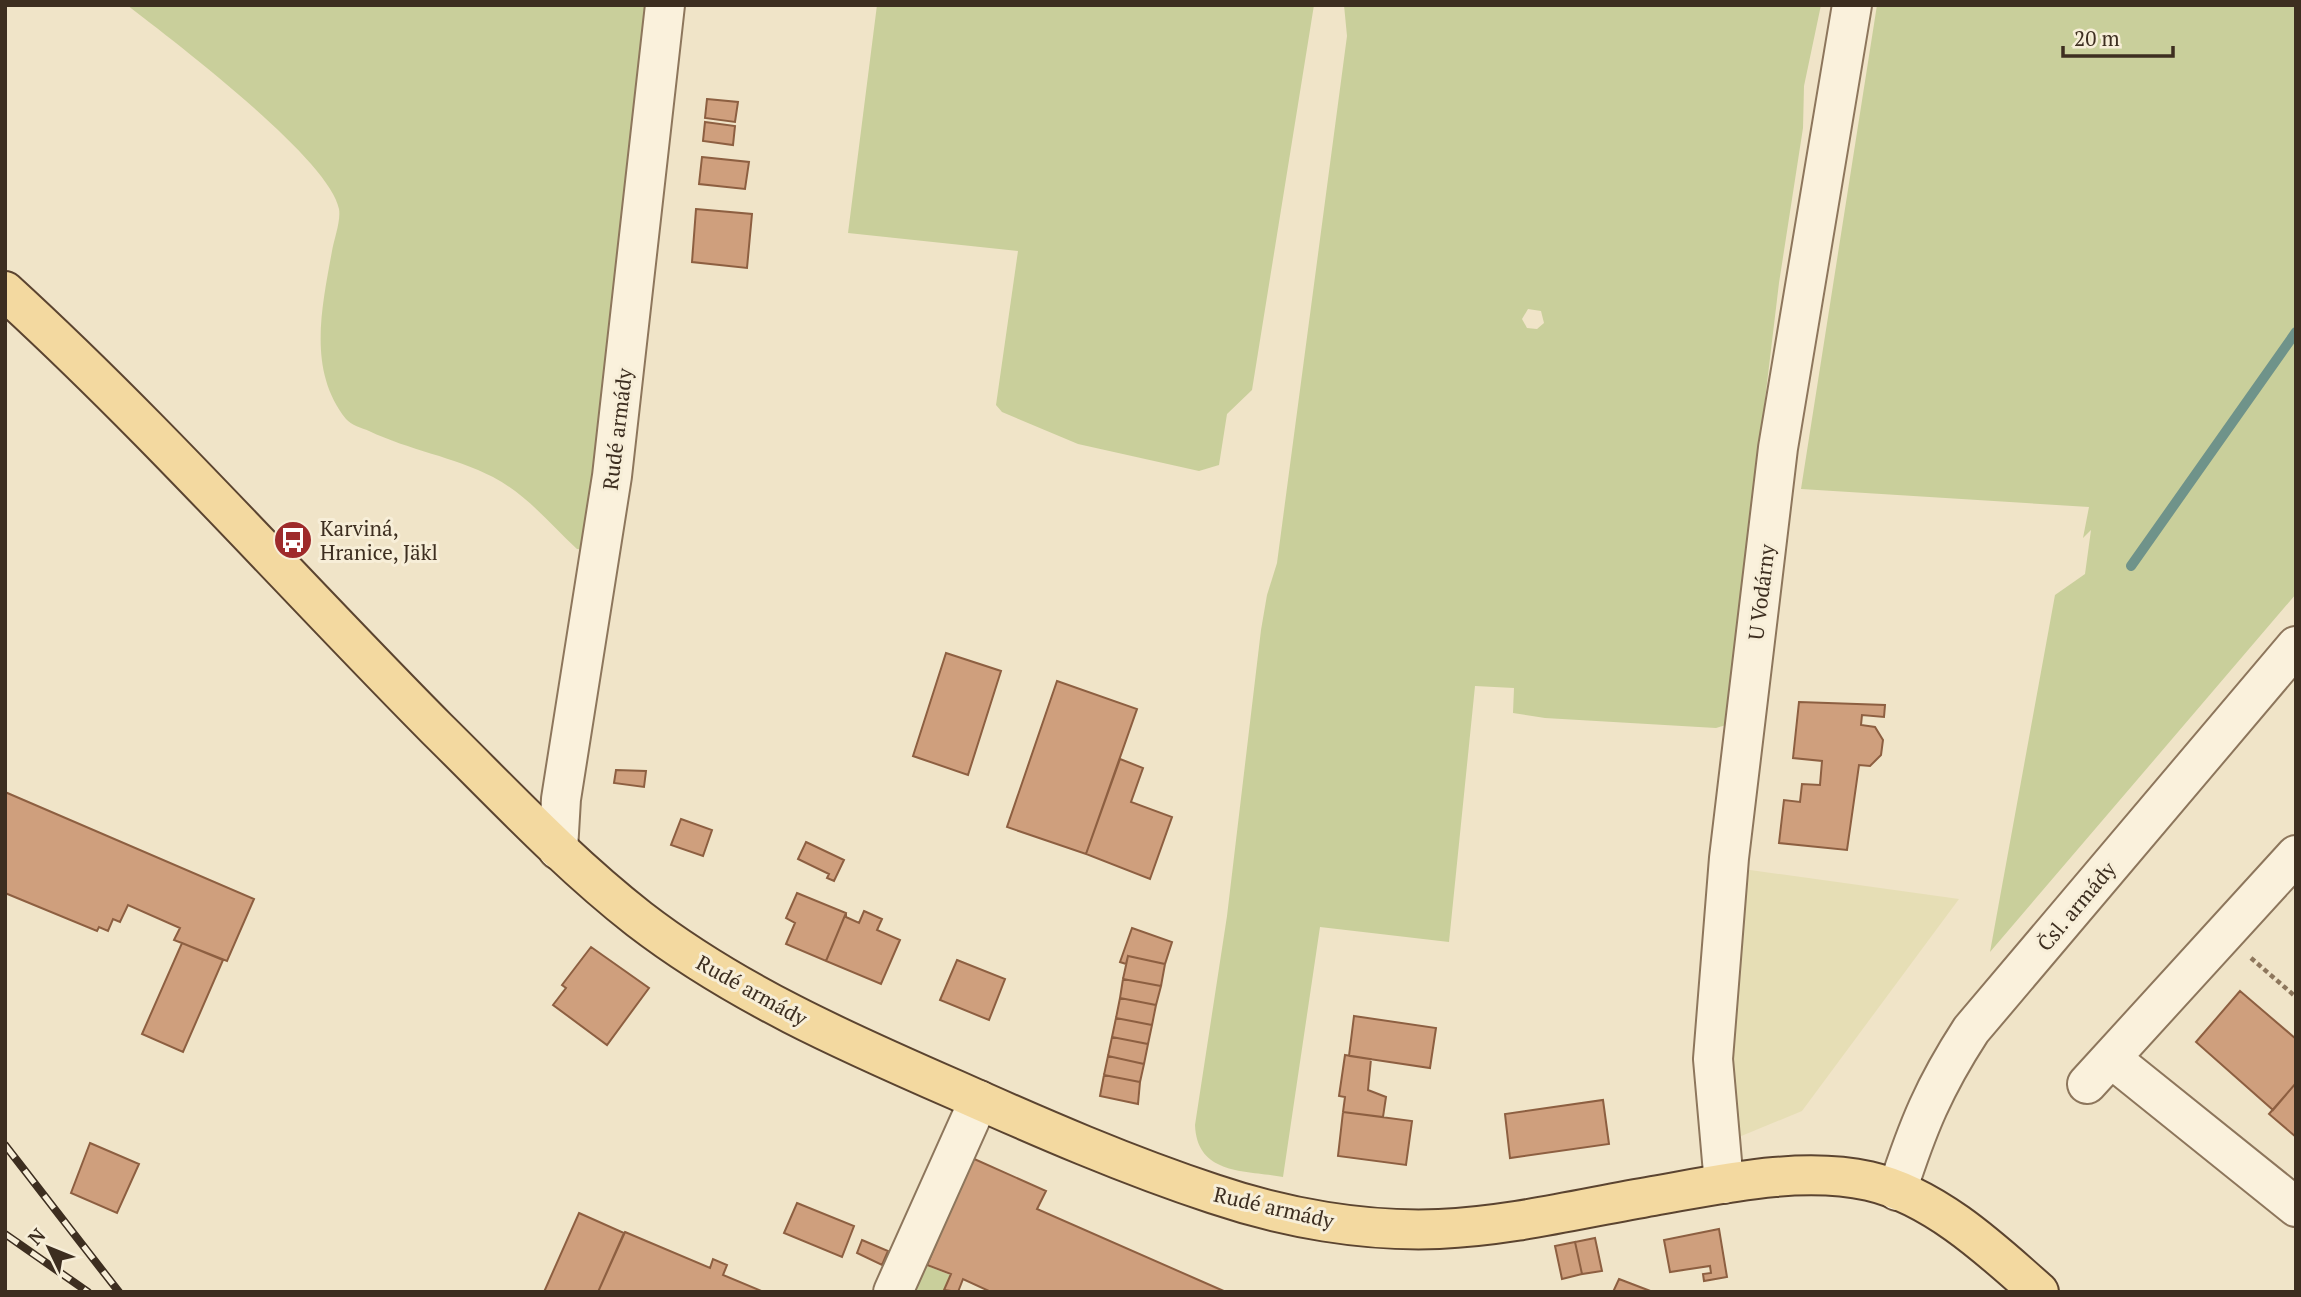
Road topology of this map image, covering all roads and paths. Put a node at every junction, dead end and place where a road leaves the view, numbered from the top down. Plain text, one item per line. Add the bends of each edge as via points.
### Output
1 (665, 5) edge
2 (1852, 5) edge
3 (5, 291) edge
4 (2296, 646) edge
5 (558, 850) junction
6 (2296, 855) edge
7 (2224, 935) junction
8 (2296, 997) edge
9 (979, 1100) junction
10 (1724, 1184) junction
11 (1897, 1191) junction
12 (2296, 1207) edge
13 (893, 1292) edge
14 (2039, 1292) edge

1 - 5 street, Rudé armády via 612,477 561,799
2 - 10 street, U Vodárny via 1778,448 1729,858 1713,1059
3 - 5 main road, Rudé armády via 82,362
4 - 11 street, Čsl. armády via 1971,1030 1939,1079 1920,1120
5 - 9 main road, Rudé armády via 638,918 737,985 800,1019
6 - 7 street
7 - 8 path
7 - 12 street via 2099,1072
9 - 10 main road, Rudé armády via 1221,1197 1335,1223 1442,1228
9 - 13 street
10 - 11 main road, Rudé armády via 1842,1177
11 - 14 main road, Rudé armády via 1947,1217

